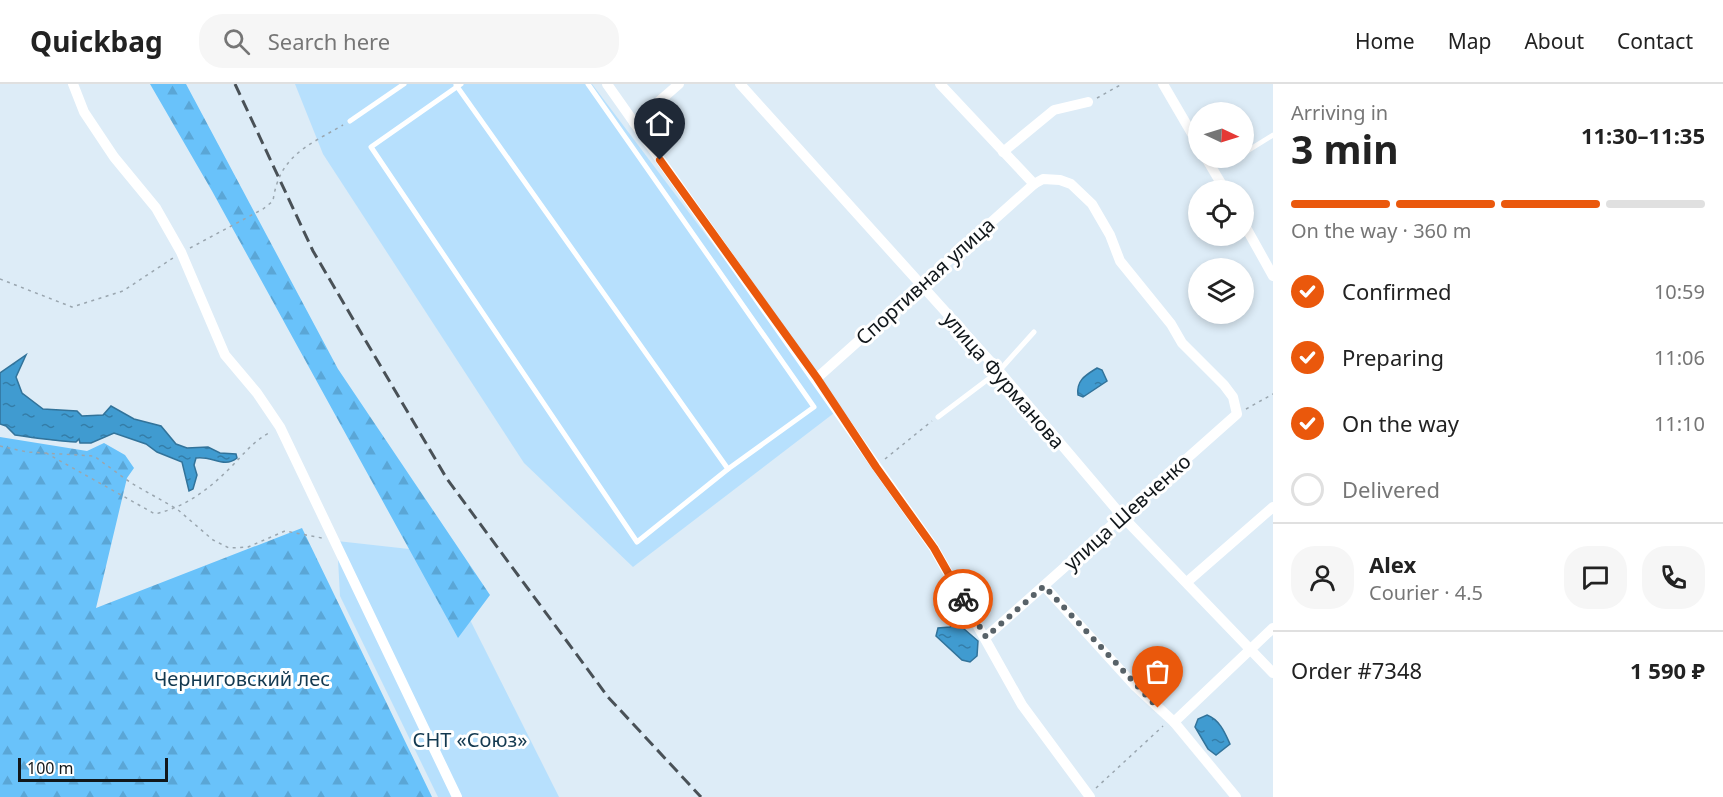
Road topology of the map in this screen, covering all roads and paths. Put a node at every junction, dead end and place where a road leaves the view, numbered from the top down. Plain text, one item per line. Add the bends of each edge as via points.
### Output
1 (73, 84) edge
2 (404, 84) edge
3 (588, 84) edge
4 (607, 84) edge
5 (679, 84) edge
6 (740, 84) edge
7 (940, 84) edge
8 (1122, 84) edge
9 (1163, 84) edge
10 (458, 85) edge
11 (1088, 102) joint
12 (350, 121) joint
13 (634, 123) junction
14 (1188, 127) edge
15 (1273, 135) edge
16 (1254, 147) edge
17 (1003, 152) junction
18 (1034, 184) junction
19 (1254, 242) edge
20 (181, 252) junction
21 (1273, 276) edge
22 (0, 279) edge
23 (919, 285) junction
24 (1034, 333) dead end
25 (999, 371) junction
26 (817, 378) junction
27 (1273, 394) edge
28 (1237, 414) junction
29 (938, 417) joint
30 (280, 427) junction
31 (0, 446) edge
32 (45, 453) junction
33 (876, 467) junction
34 (728, 469) junction
35 (1273, 507) edge
36 (177, 509) junction
37 (1122, 516) junction
38 (337, 542) junction
39 (1187, 582) junction
40 (1044, 586) junction
41 (1273, 628) edge
42 (986, 637) junction
43 (1250, 651) junction
44 (1273, 673) edge
45 (1172, 721) junction
46 (1089, 796) edge
47 (457, 797) edge
48 (1236, 797) edge

1 - 20 street via 84,112 156,208
2 - 12 lane
3 - 34 lane via 814,407
4 - 13 street
5 - 13 street
6 - 23 street, улица Фурманова
7 - 17 street
8 - 11 path
9 - 14 street
10 - 34 lane
10 - 34 lane via 371,147 637,542
11 - 17 street via 1054,110
12 - 20 path via 295,153 275,184 273,201 263,209
13 - 26 street
15 - 16 lane
17 - 18 street
18 - 23 street, Спортивная улица
18 - 28 street via 1043,178 1060,180 1071,184 1092,204 1120,261 1182,343 1224,385 1233,397
19 - 21 street
20 - 22 path via 123,291 72,307
20 - 30 street via 225,355
23 - 25 street, улица Фурманова
23 - 26 street, Спортивная улица
24 - 25 lane
25 - 29 lane
25 - 37 street, улица Фурманова
26 - 33 street
27 - 28 path
28 - 37 street, улица Шевченко
29 - 33 path
30 - 36 path via 255,440 228,471
30 - 38 street
31 - 32 path
32 - 36 path via 94,456
32 - 36 path via 155,514
33 - 42 street via 934,548
35 - 39 street
36 - 38 path via 213,540 229,548 248,547 285,531
37 - 39 street, улица Фурманова
37 - 40 street, улица Шевченко
38 - 47 street
39 - 43 street, улица Фурманова
40 - 42 street, улица Шевченко
40 - 45 street
41 - 43 street
42 - 46 street via 1022,705
43 - 44 street, улица Фурманова
43 - 45 street
45 - 46 path
45 - 48 street

